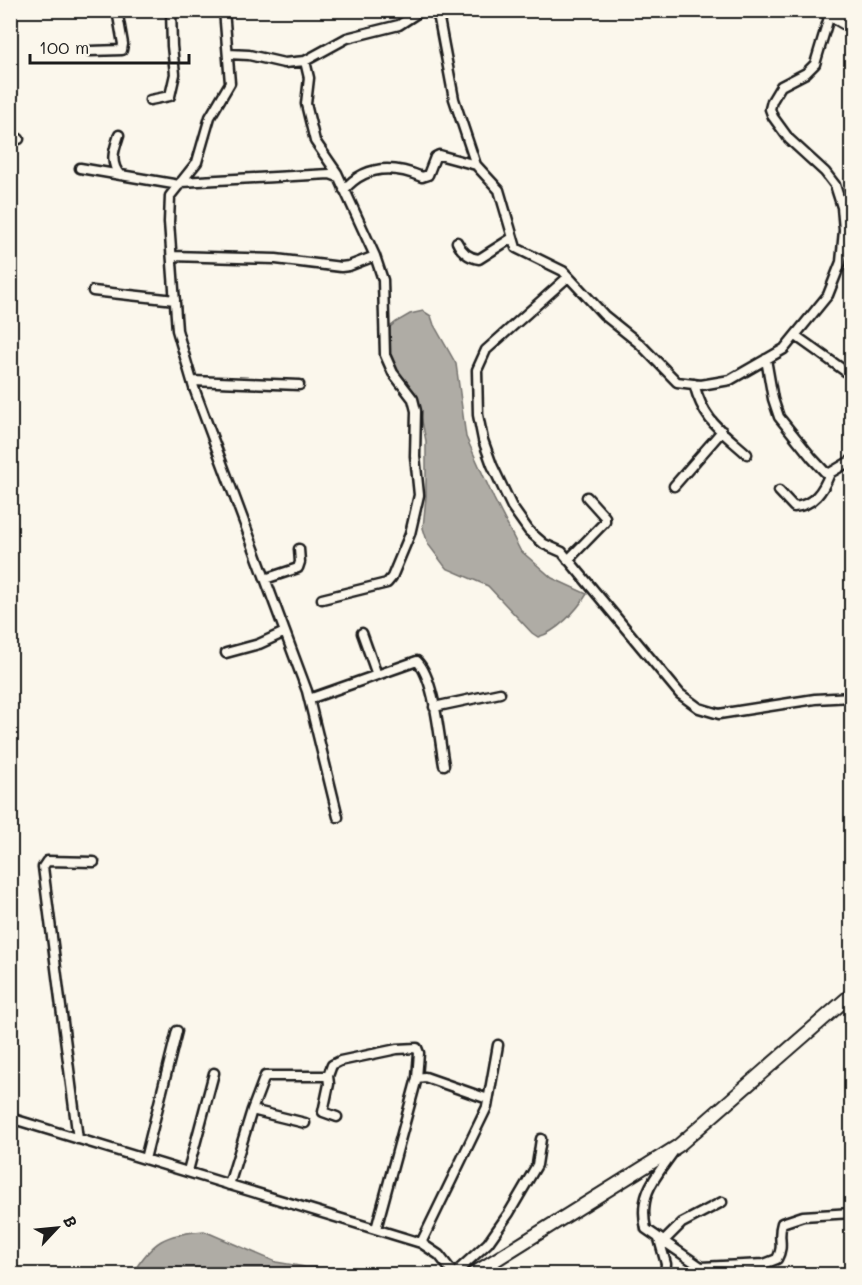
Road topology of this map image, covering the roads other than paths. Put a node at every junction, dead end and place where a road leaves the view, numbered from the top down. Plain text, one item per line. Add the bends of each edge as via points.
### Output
1 (117, 10) edge
2 (171, 10) edge
3 (224, 10) edge
4 (422, 10) edge
5 (433, 10) edge
6 (827, 12) edge
7 (852, 27) edge
8 (90, 51) dead end
9 (228, 54) junction
10 (305, 61) junction
11 (150, 100) dead end
12 (118, 135) dead end
13 (476, 165) junction
14 (80, 168) dead end
15 (121, 175) junction
16 (338, 177) junction
17 (180, 184) junction
18 (344, 190) junction
19 (843, 207) junction
20 (852, 214) edge
21 (512, 238) junction
22 (457, 242) dead end
23 (172, 256) junction
24 (375, 256) junction
25 (568, 277) junction
26 (93, 291) dead end
27 (175, 300) junction
28 (796, 336) junction
29 (766, 359) junction
30 (852, 376) edge
31 (192, 381) junction
32 (694, 384) junction
33 (299, 386) dead end
34 (722, 431) junction
35 (747, 454) dead end
36 (852, 460) edge
37 (830, 473) junction
38 (674, 486) dead end
39 (779, 491) dead end
40 (587, 497) dead end
41 (299, 549) dead end
42 (568, 560) junction
43 (265, 579) junction
44 (322, 599) dead end
45 (285, 632) junction
46 (362, 633) dead end
47 (226, 653) dead end
48 (377, 675) junction
49 (500, 693) dead end
50 (852, 697) edge
51 (309, 699) junction
52 (434, 707) junction
53 (444, 765) dead end
54 (338, 817) dead end
55 (94, 862) dead end
56 (852, 994) edge
57 (177, 1031) dead end
58 (498, 1045) dead end
59 (214, 1073) dead end
60 (328, 1076) junction
61 (417, 1078) junction
62 (488, 1099) junction
63 (252, 1110) junction
64 (337, 1117) dead end
65 (10, 1118) edge
66 (305, 1123) dead end
67 (78, 1139) junction
68 (541, 1139) dead end
69 (678, 1146) junction
70 (145, 1159) junction
71 (188, 1171) junction
72 (229, 1185) junction
73 (722, 1202) dead end
74 (852, 1213) edge
75 (376, 1229) junction
76 (662, 1240) junction
77 (421, 1243) junction
78 (749, 1265) junction
79 (454, 1274) edge
80 (473, 1275) edge
81 (665, 1275) edge
82 (747, 1275) edge

1 - 8 street via 122,50
2 - 11 street via 174,82 170,96
3 - 9 street
4 - 10 street via 399,25 347,38
5 - 13 street via 440,19 454,99
6 - 7 main road
6 - 19 street via 815,64 781,86 770,109 789,139 835,185
9 - 10 street via 284,63
9 - 17 street via 230,83 210,117 197,162
10 - 16 street via 309,78 306,104 315,141
12 - 15 street via 112,158
13 - 18 street via 439,155 428,175 374,170 355,179
13 - 21 street via 499,190
14 - 15 street
15 - 17 street
16 - 17 street via 330,174
16 - 18 street
17 - 23 street via 170,196
18 - 24 street
19 - 20 street
19 - 28 street via 841,262 828,295
21 - 22 street via 479,259 461,249
21 - 25 street via 516,248
23 - 24 street via 341,267
23 - 27 street
24 - 44 street via 382,280 385,355 415,404 420,495 392,578 387,583
25 - 32 street via 677,382
25 - 42 street via 486,350 477,370 483,440 512,507 529,531
26 - 27 street
27 - 31 street via 177,330
28 - 29 street via 784,350
28 - 30 street
29 - 32 street via 730,380
29 - 37 street via 779,417 812,458
31 - 33 street
31 - 43 street
32 - 34 street via 706,417
34 - 35 street
34 - 38 street
36 - 37 street
37 - 39 street via 818,496 802,506 794,507
40 - 42 street via 605,522
41 - 43 street via 298,568
42 - 50 street via 680,694 699,708 719,714
43 - 45 street
45 - 47 street
45 - 51 street
46 - 48 street
48 - 51 street
48 - 52 street via 417,661 425,669
49 - 52 street
51 - 54 street
52 - 53 street
55 - 67 street via 47,861 43,867
56 - 69 main road
57 - 70 street
58 - 62 street
59 - 71 street
60 - 61 street via 332,1065 340,1061 417,1048
60 - 63 street via 265,1076
60 - 64 street via 323,1112
61 - 62 street via 425,1077
61 - 75 street
62 - 77 street
63 - 66 street
63 - 72 street
65 - 67 street
67 - 70 street
68 - 79 street via 537,1165 509,1214 488,1243
69 - 76 street via 649,1186 644,1201 646,1229
69 - 80 main road
70 - 71 street
71 - 72 street
72 - 75 street
73 - 76 street via 682,1223
74 - 78 street via 802,1216 782,1223 782,1250 777,1259
75 - 77 street
76 - 78 street via 701,1267
76 - 81 street
77 - 79 street via 439,1255
78 - 82 street

